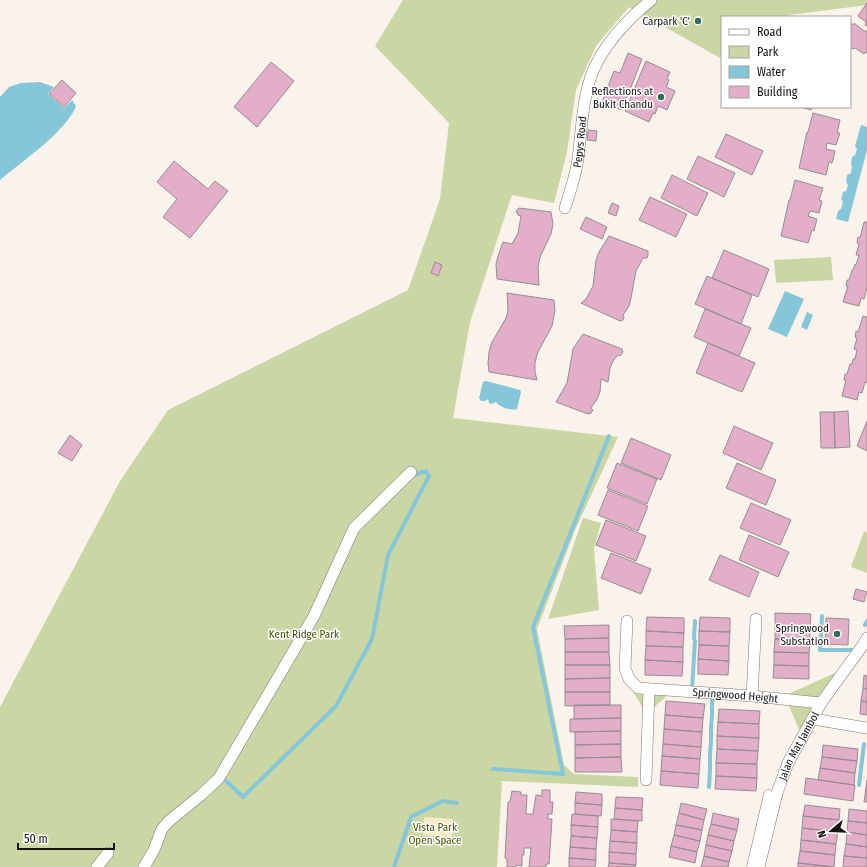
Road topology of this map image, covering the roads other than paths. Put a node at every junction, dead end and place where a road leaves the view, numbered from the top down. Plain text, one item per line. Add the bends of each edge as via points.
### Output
1 (651, 0) edge
2 (565, 208) dead end
3 (411, 472) dead end
4 (756, 620) dead end
5 (627, 621) dead end
6 (867, 638) edge
7 (650, 690) junction
8 (752, 696) junction
9 (820, 703) junction
10 (813, 719) junction
11 (867, 728) edge
12 (646, 780) dead end
13 (768, 794) dead end
14 (108, 853) dead end
15 (97, 867) edge
16 (144, 867) edge
17 (751, 867) edge
18 (759, 867) edge

1 - 2 street, Pepys Road via 611,40 593,70 588,87 578,160
3 - 16 street via 354,528 314,616 219,778 162,829
4 - 8 street
5 - 7 street, Springwood Height via 625,668 629,680 638,688
6 - 9 street, Jalan Mat Jambol
7 - 8 street, Springwood Height
7 - 12 street
8 - 9 street, Springwood Height
9 - 10 street, Jalan Mat Jambol
10 - 11 street
10 - 18 street, Jalan Mat Jambol via 788,763 777,793
13 - 17 street
14 - 15 street

